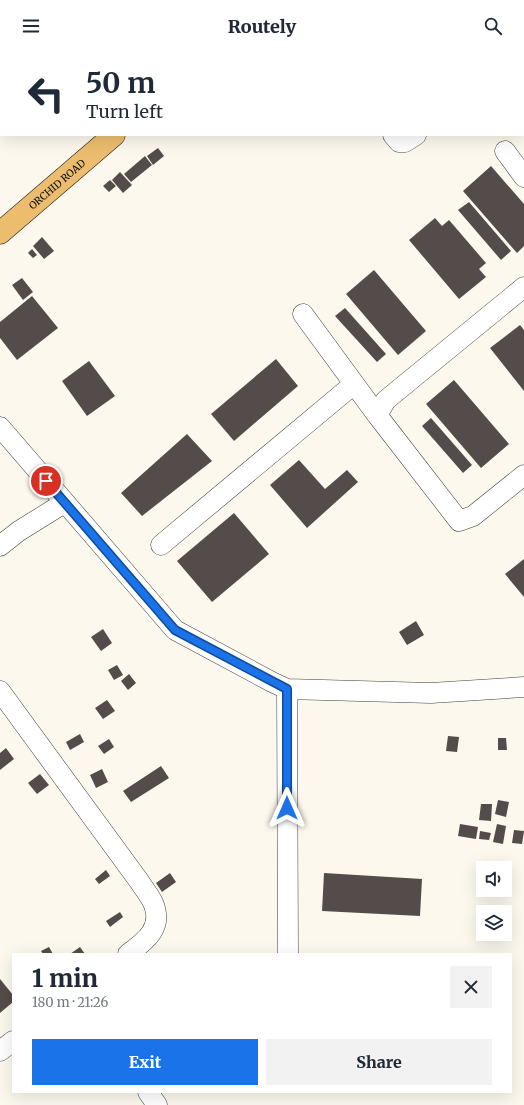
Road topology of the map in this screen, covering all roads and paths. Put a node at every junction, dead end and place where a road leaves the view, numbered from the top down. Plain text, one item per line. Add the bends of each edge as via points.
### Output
1 (113, 136) edge
2 (394, 136) edge
3 (414, 136) edge
4 (505, 151) dead end
5 (524, 177) edge
6 (0, 233) edge
7 (524, 287) edge
8 (303, 314) dead end
9 (354, 384) junction
10 (377, 415) junction
11 (0, 427) edge
12 (524, 475) edge
13 (64, 503) junction
14 (161, 545) dead end
15 (0, 546) edge
16 (524, 687) edge
17 (287, 689) junction
18 (0, 691) edge
19 (129, 953) edge
20 (288, 953) edge
21 (12, 1042) edge
22 (0, 1051) edge
23 (149, 1093) edge
24 (157, 1105) edge

1 - 6 main road, ORCHID ROAD
2 - 3 street via 399,142 405,142
4 - 5 street
7 - 10 street via 386,400
8 - 9 street
9 - 10 street
9 - 14 street
10 - 12 street via 459,521 473,516
11 - 13 street
13 - 15 street
13 - 17 street via 175,630
16 - 17 street via 431,693
17 - 20 street
18 - 19 street via 135,875 154,906 156,922 147,940
21 - 22 street
23 - 24 street

